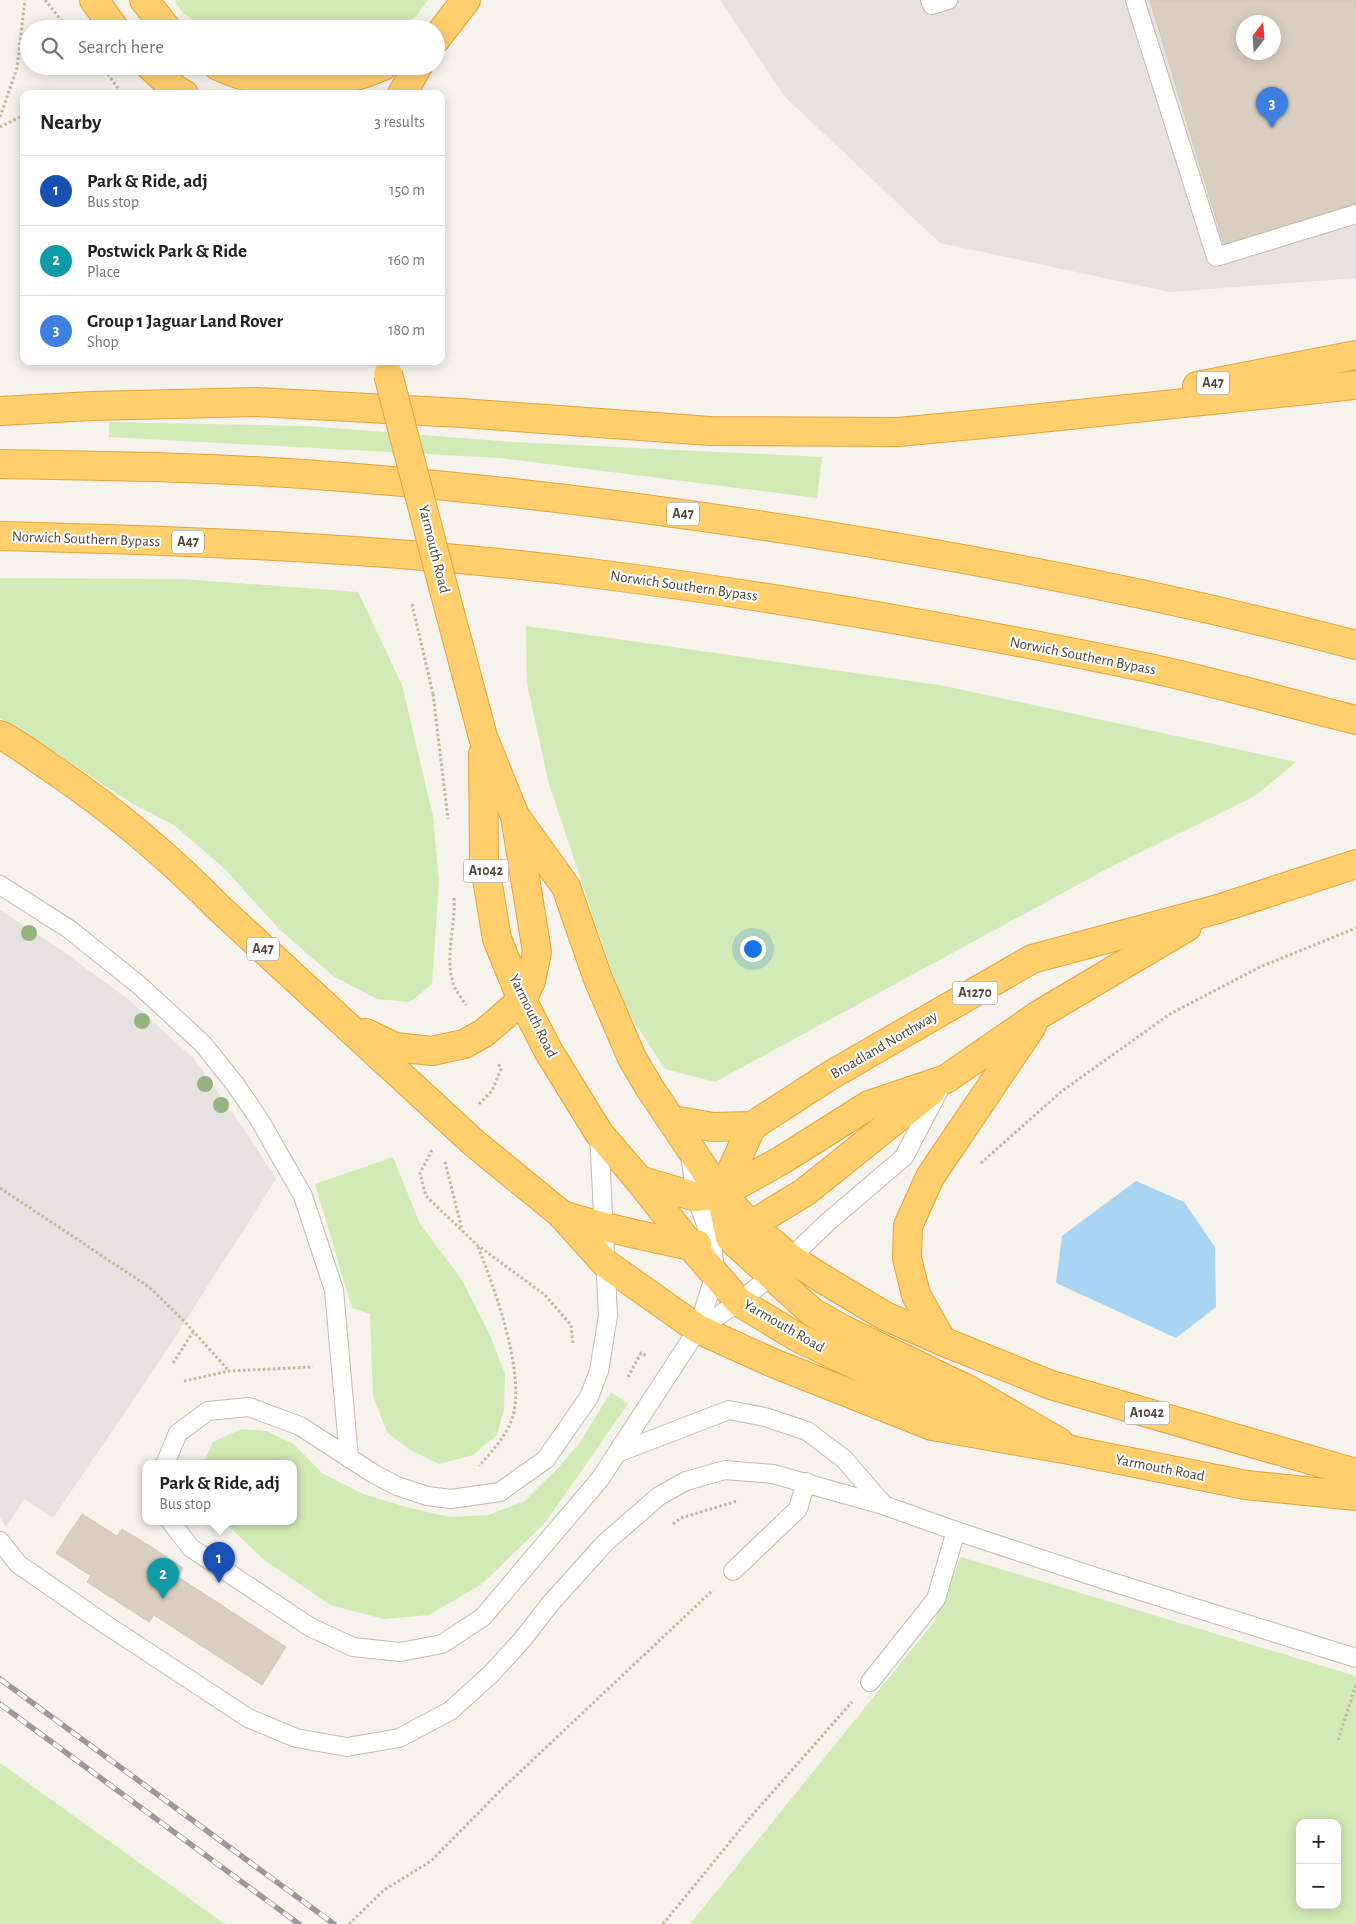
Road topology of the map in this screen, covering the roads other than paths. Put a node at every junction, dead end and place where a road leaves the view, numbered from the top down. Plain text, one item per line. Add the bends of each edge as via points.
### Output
1 (94, 0) edge
2 (144, 0) edge
3 (466, 0) edge
4 (930, 0) edge
5 (948, 0) edge
6 (1135, 0) edge
7 (108, 20) edge
8 (160, 20) edge
9 (445, 27) edge
10 (159, 75) edge
11 (240, 75) edge
12 (354, 75) edge
13 (413, 75) edge
14 (270, 87) edge
15 (176, 90) edge
16 (404, 90) edge
17 (1356, 214) edge
18 (1356, 355) edge
19 (386, 365) edge
20 (1356, 384) edge
21 (0, 411) edge
22 (1072, 414) junction
23 (0, 464) edge
24 (0, 536) edge
25 (1356, 645) edge
26 (1356, 720) edge
27 (0, 735) edge
28 (483, 737) junction
29 (515, 816) junction
30 (1356, 864) edge
31 (0, 885) edge
32 (1218, 909) junction
33 (522, 1000) junction
34 (1040, 1014) junction
35 (341, 1021) junction
36 (946, 1079) junction
37 (672, 1120) junction
38 (752, 1126) junction
39 (599, 1133) junction
40 (639, 1180) junction
41 (708, 1195) junction
42 (561, 1214) junction
43 (604, 1228) junction
44 (721, 1237) junction
45 (790, 1258) junction
46 (606, 1264) junction
47 (715, 1274) junction
48 (771, 1276) junction
49 (739, 1302) junction
50 (698, 1329) junction
51 (942, 1341) junction
52 (1075, 1451) junction
53 (617, 1453) junction
54 (349, 1458) junction
55 (167, 1460) edge
56 (1356, 1473) edge
57 (806, 1482) junction
58 (1356, 1496) edge
59 (883, 1504) junction
60 (173, 1525) edge
61 (956, 1531) junction
62 (0, 1541) edge
63 (733, 1571) road end
64 (1356, 1658) edge
65 (870, 1682) road end

1 - 7 highway
2 - 8 highway
3 - 9 highway
4 - 5 lane via 932,5
6 - 17 lane via 1216,257
10 - 15 highway
11 - 14 highway
12 - 14 highway via 338,80
13 - 16 highway
18 - 22 highway, A47
19 - 28 highway, Yarmouth Road / A1042, bridge
20 - 22 highway, A47
21 - 22 highway, A47 via 257,402 710,431 898,432
23 - 25 highway, A47 via 300,474 471,488 646,508 1036,571 1245,616
24 - 26 highway, Norwich Southern Bypass / A47 via 338,550 606,575 867,614 1152,669
27 - 35 highway, A47 via 70,780 187,874
28 - 29 highway, Yarmouth Road / A1042
28 - 33 highway, Yarmouth Road / A1042 via 484,860 497,939
29 - 33 highway via 537,952 531,981
29 - 37 highway, Yarmouth Road / A1042 via 566,887 620,1035
30 - 32 highway, Broadland Northway / A1270
31 - 54 lane via 69,929 139,985 203,1044 259,1119 302,1196 334,1290
32 - 34 highway, Broadland Northway / A1270
32 - 38 highway, Broadland Northway / A1270 via 1032,960 831,1076
33 - 35 highway via 484,1033 464,1044 432,1051 395,1047
33 - 39 highway, Yarmouth Road / A1042 via 549,1052
34 - 36 highway, Broadland Northway / A1270
34 - 51 highway, Broadland Northway via 930,1177 908,1226 907,1258 916,1296
35 - 42 highway via 474,1143
36 - 41 highway, Broadland Northway via 869,1105 782,1160
36 - 44 highway via 805,1192
36 - 45 lane via 904,1157
37 - 38 highway via 714,1126
37 - 41 highway, Yarmouth Road / A1042 via 689,1147
38 - 41 highway
39 - 40 highway, Yarmouth Road / A1042
39 - 43 lane
40 - 41 highway
40 - 44 highway, Yarmouth Road / A1042
41 - 44 highway, Yarmouth Road / A1042
41 - 44 lane
42 - 43 highway
42 - 46 highway
43 - 44 highway
43 - 46 lane
44 - 45 highway, Yarmouth Road / A1042
44 - 47 highway, Yarmouth Road / A1042
44 - 48 highway
45 - 48 lane
45 - 51 highway, Yarmouth Road / A1042 via 885,1316
46 - 50 highway
46 - 54 lane via 608,1316 599,1371 589,1397 546,1459 500,1492 451,1499 427,1496 397,1486
47 - 49 highway, Yarmouth Road / A1042
47 - 50 lane
48 - 49 lane
48 - 52 highway via 812,1312 967,1389
49 - 50 lane
49 - 52 highway, Yarmouth Road / A1042 via 797,1337 931,1401
50 - 52 highway via 773,1363 932,1426
50 - 53 lane
51 - 56 highway, Yarmouth Road / A1042 via 1051,1385
52 - 58 highway, Yarmouth Road / A1042 via 1246,1485
53 - 59 lane via 729,1410 766,1417 807,1431 844,1459
53 - 60 lane via 600,1479 483,1617 442,1644 400,1652 352,1646 310,1627 191,1548
54 - 55 lane via 300,1426 249,1407 208,1411 178,1433
57 - 59 lane
57 - 62 lane via 772,1474 725,1470 686,1481 659,1496 605,1543 491,1674 450,1711 399,1738 347,1747 296,1738 248,1718 18,1564
57 - 63 lane via 798,1508
59 - 61 lane
61 - 64 lane
61 - 65 lane via 936,1599

